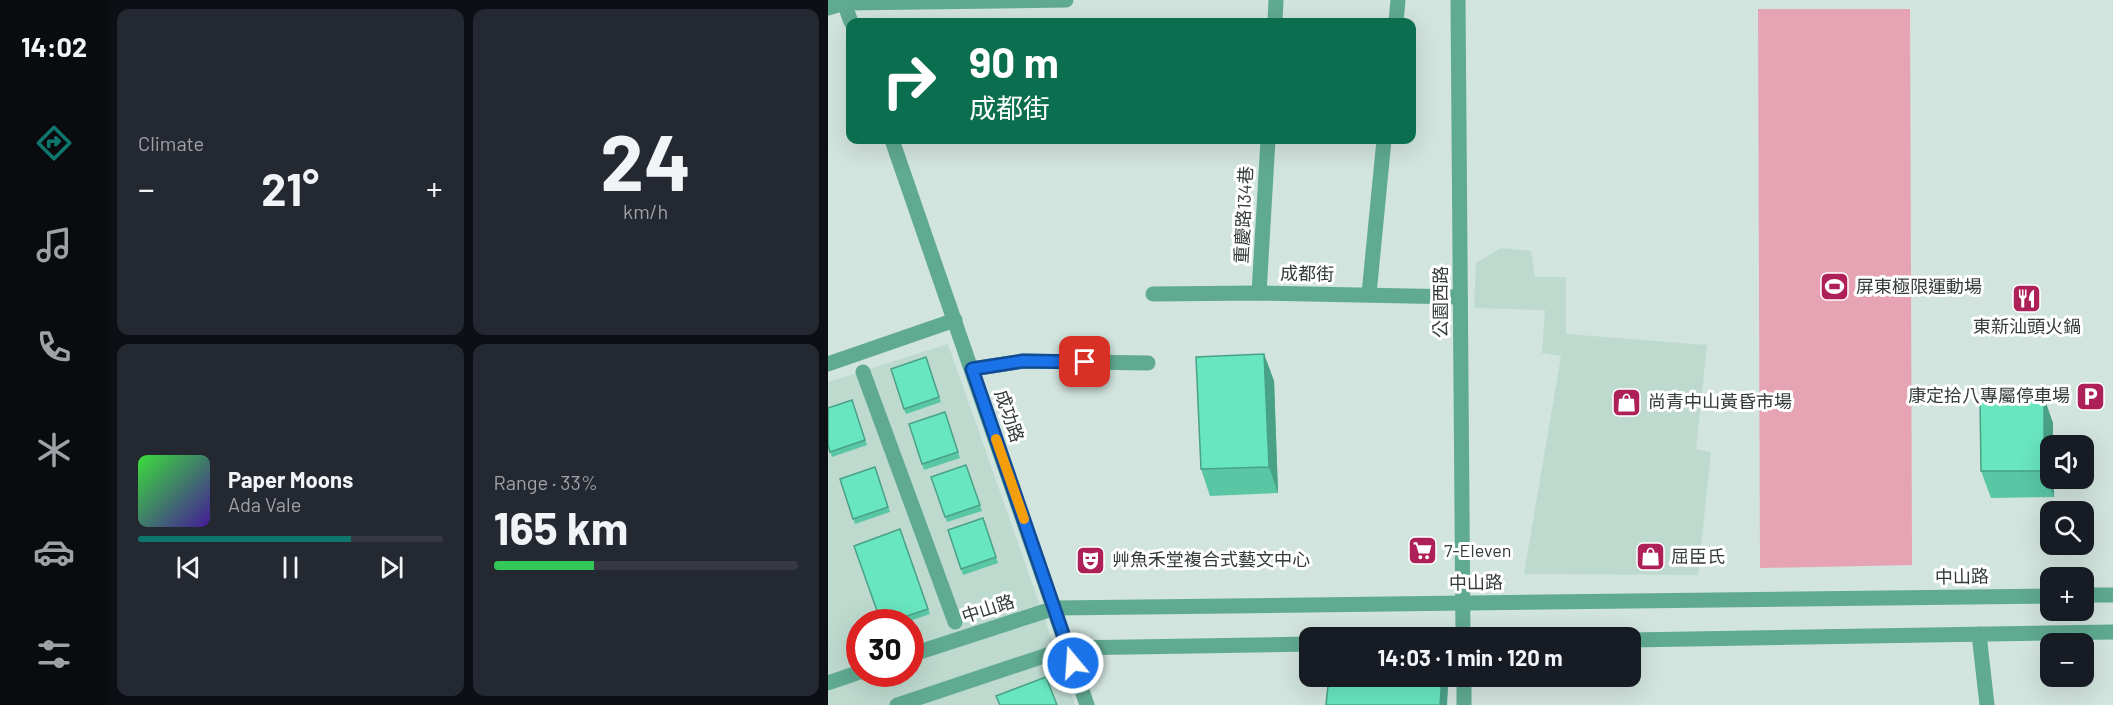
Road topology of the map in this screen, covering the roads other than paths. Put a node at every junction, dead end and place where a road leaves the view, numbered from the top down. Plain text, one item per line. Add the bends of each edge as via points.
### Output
1 (1066, 0) edge
2 (1276, 0) edge
3 (1398, 0) edge
4 (1458, 0) edge
5 (845, 1) edge
6 (828, 9) edge
7 (850, 18) edge
8 (1275, 18) edge
9 (1396, 18) edge
10 (893, 144) edge
11 (1268, 144) edge
12 (1384, 144) edge
13 (1259, 293) junction
14 (1153, 294) dead end
15 (1369, 294) junction
16 (1461, 297) junction
17 (955, 320) junction
18 (1148, 363) dead end
19 (828, 364) edge
20 (972, 369) junction
21 (863, 372) dead end
22 (2094, 595) edge
23 (2113, 595) edge
24 (2040, 596) edge
25 (1463, 603) junction
26 (1055, 608) junction
27 (955, 622) dead end
28 (1463, 627) edge
29 (2113, 632) edge
30 (1979, 634) junction
31 (1641, 639) edge
32 (1299, 644) edge
33 (1068, 648) junction
34 (924, 651) edge
35 (846, 676) edge
36 (828, 682) edge
37 (1464, 687) edge
38 (897, 705) edge
39 (1087, 705) edge
40 (1464, 705) edge
41 (1987, 705) edge

1 - 5 street
2 - 8 street
3 - 9 street
4 - 16 street, 公園西路
5 - 6 street
5 - 7 street
10 - 17 street, 成功路
11 - 13 street, 重慶路134巷
12 - 15 street
13 - 14 street, 成都街
13 - 15 street, 成都街
15 - 16 street, 成都街
16 - 25 street, 公園西路
17 - 19 street
17 - 20 street, 成功路
18 - 20 street via 1023,361
20 - 26 street, 成功路
21 - 27 street
22 - 23 street
24 - 25 street, 中山路
25 - 26 street, 中山路
25 - 28 street, 公園西路
26 - 33 street, 成功路
26 - 34 street, 中山路
29 - 30 street
30 - 31 street
30 - 41 street
32 - 33 street
33 - 38 street
33 - 39 street, 成功路
35 - 36 street
37 - 40 street

